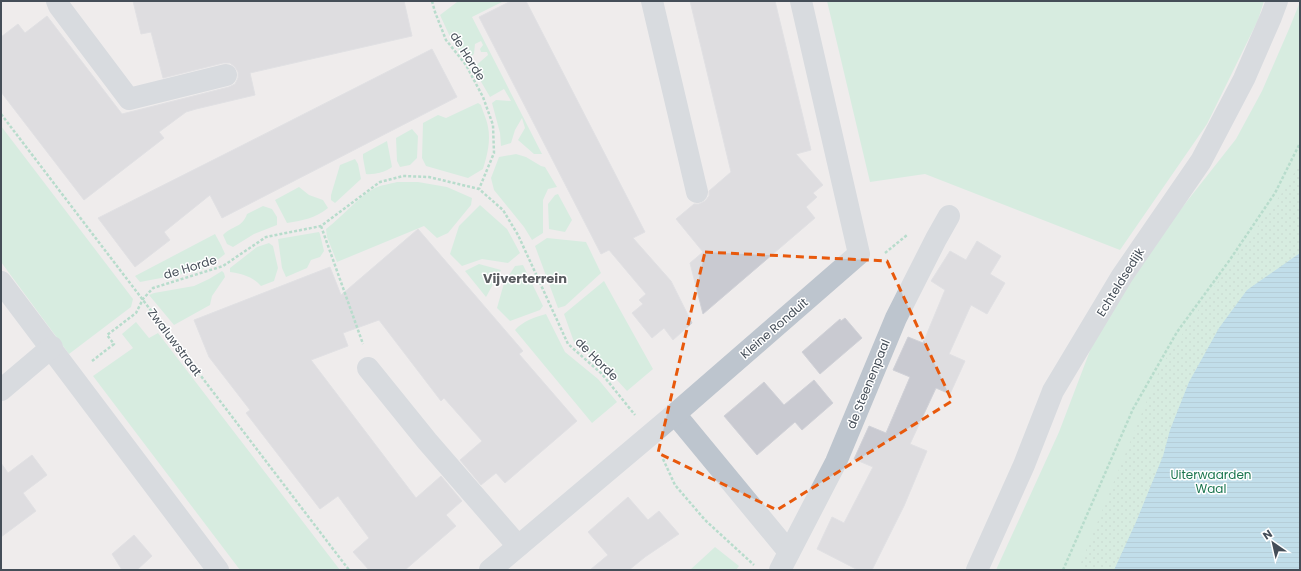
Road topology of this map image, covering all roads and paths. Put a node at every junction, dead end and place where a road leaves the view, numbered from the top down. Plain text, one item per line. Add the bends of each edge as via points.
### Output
1 (57, 1) edge
2 (432, 1) edge
3 (652, 1) edge
4 (801, 1) edge
5 (1277, 1) edge
6 (226, 75) dead end
7 (1, 114) edge
8 (1300, 143) edge
9 (480, 189) junction
10 (697, 192) dead end
11 (949, 216) dead end
12 (321, 226) junction
13 (908, 234) dead end
14 (859, 254) junction
15 (1, 282) edge
16 (143, 299) junction
17 (52, 348) junction
18 (368, 368) joint
19 (72, 376) junction
20 (1, 390) edge
21 (675, 414) junction
22 (651, 434) junction
23 (518, 546) junction
24 (785, 561) edge
25 (218, 570) edge
26 (348, 570) edge
27 (490, 570) edge
28 (759, 570) edge
29 (977, 570) edge
30 (1063, 570) edge

1 - 6 street via 58,6 129,99
2 - 9 path, de Horde via 446,40 466,65 483,97 493,125 494,153
3 - 10 street
4 - 14 street
5 - 29 street, Echteldsedijk via 1244,79 1201,161 1122,276 1054,391
7 - 16 path, Zwaluwstraat
8 - 30 path via 1275,193 1177,332 1133,409
9 - 12 path, de Horde via 430,177 403,176 380,182
9 - 22 path, de Horde via 502,210 518,235 568,344 602,374
11 - 24 street, de Steenenpaal via 896,318 836,462
12 - 16 path, de Horde via 266,237 223,266 154,288
12 - 18 path via 362,342
13 - 14 path via 871,265
14 - 21 street, Kleine Ronduit
15 - 17 street
16 - 19 path, de Horde via 136,314 107,335 114,344
16 - 26 path, Zwaluwstraat
17 - 19 street
17 - 20 street
18 - 23 street
19 - 25 street
21 - 22 street, Kleine Ronduit
21 - 24 street, de Steenenpaal
22 - 23 street, Kleine Ronduit
22 - 28 path, de Horde via 676,485 705,520
23 - 27 street, Kleine Ronduit

